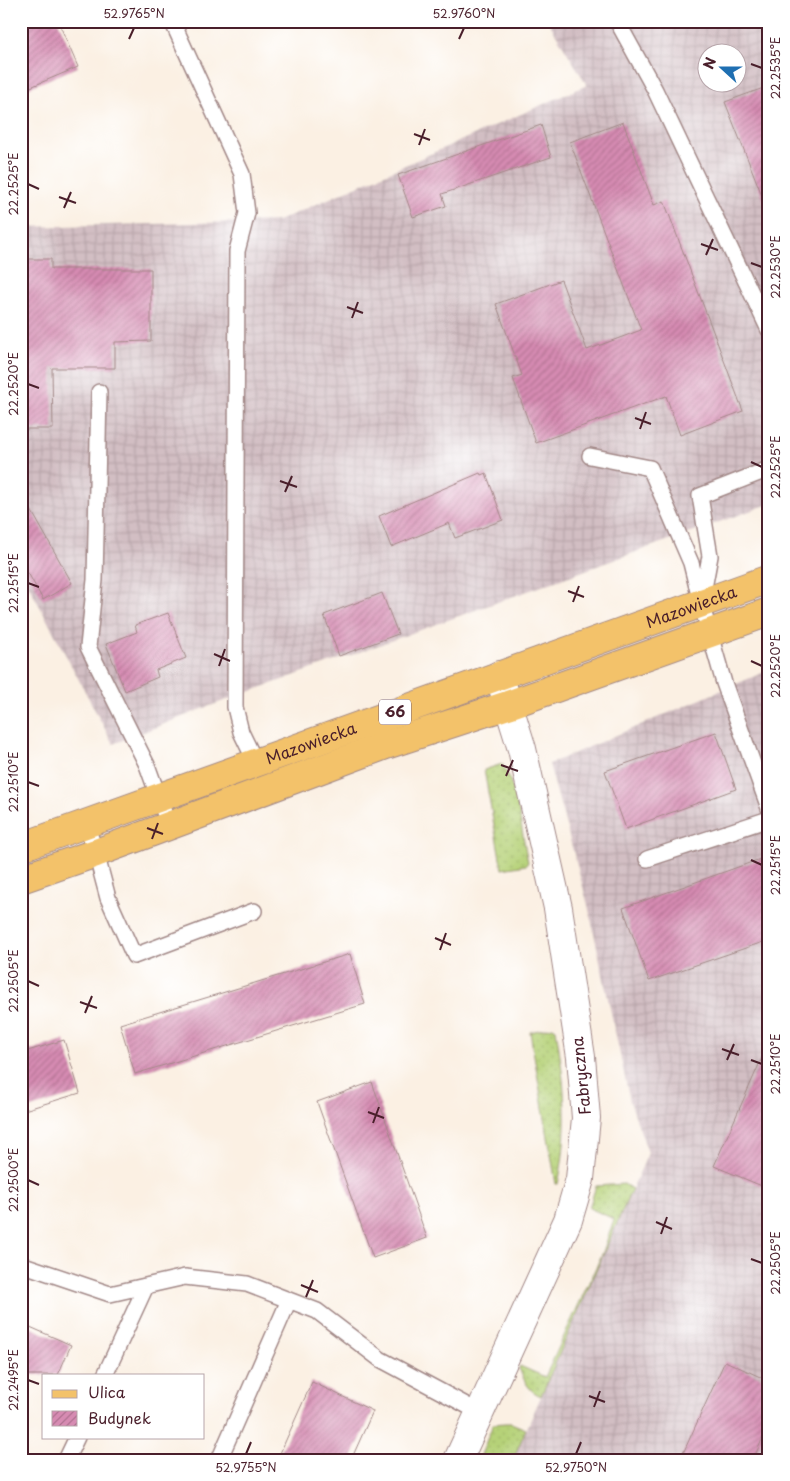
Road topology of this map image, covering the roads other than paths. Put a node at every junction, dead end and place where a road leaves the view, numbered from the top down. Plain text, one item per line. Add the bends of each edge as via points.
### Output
1 (172, 21) edge
2 (617, 21) edge
3 (769, 330) edge
4 (99, 392) dead end
5 (590, 456) dead end
6 (769, 469) edge
7 (769, 579) edge
8 (701, 603) junction
9 (769, 612) edge
10 (710, 634) junction
11 (499, 675) junction
12 (508, 705) junction
13 (256, 763) junction
14 (266, 790) junction
15 (158, 799) junction
16 (769, 808) edge
17 (769, 820) edge
18 (86, 824) junction
19 (169, 826) junction
20 (21, 847) edge
21 (96, 853) junction
22 (647, 859) dead end
23 (21, 879) edge
24 (254, 912) dead end
25 (21, 1264) edge
26 (146, 1286) junction
27 (288, 1300) junction
28 (105, 1374) edge
29 (479, 1412) junction
30 (76, 1438) edge
31 (66, 1460) edge
32 (219, 1460) edge
33 (458, 1460) edge

1 - 13 lane via 242,174 247,213 237,251 235,708 241,732
2 - 3 lane via 656,90
4 - 15 lane via 95,580 88,647 147,765
5 - 8 lane via 650,468 691,563
6 - 8 lane via 700,496 710,556
7 - 8 main road, Mazowiecka / 66
8 - 10 lane
8 - 11 main road, Mazowiecka / 66
9 - 10 main road, Mazowiecka / 66
10 - 12 main road, Mazowiecka / 66
10 - 16 lane
11 - 12 street, Fabryczna
11 - 13 main road, Mazowiecka / 66
12 - 14 main road, Mazowiecka / 66 via 386,745
12 - 29 street, Fabryczna via 522,750 558,908 586,1118 580,1179 568,1220
13 - 14 lane
13 - 15 main road, Mazowiecka / 66
14 - 19 main road, Mazowiecka / 66
15 - 18 main road, Mazowiecka / 66
15 - 19 lane
17 - 22 lane
18 - 20 main road, Mazowiecka / 66
18 - 21 lane
19 - 21 main road, Mazowiecka / 66
21 - 23 main road, Mazowiecka / 66
21 - 24 lane via 108,898 134,956
25 - 26 lane via 110,1294
26 - 27 lane via 185,1277 246,1284
26 - 28 lane
27 - 29 lane via 317,1311 380,1359
27 - 32 lane
29 - 33 street, Fabryczna
30 - 31 lane

